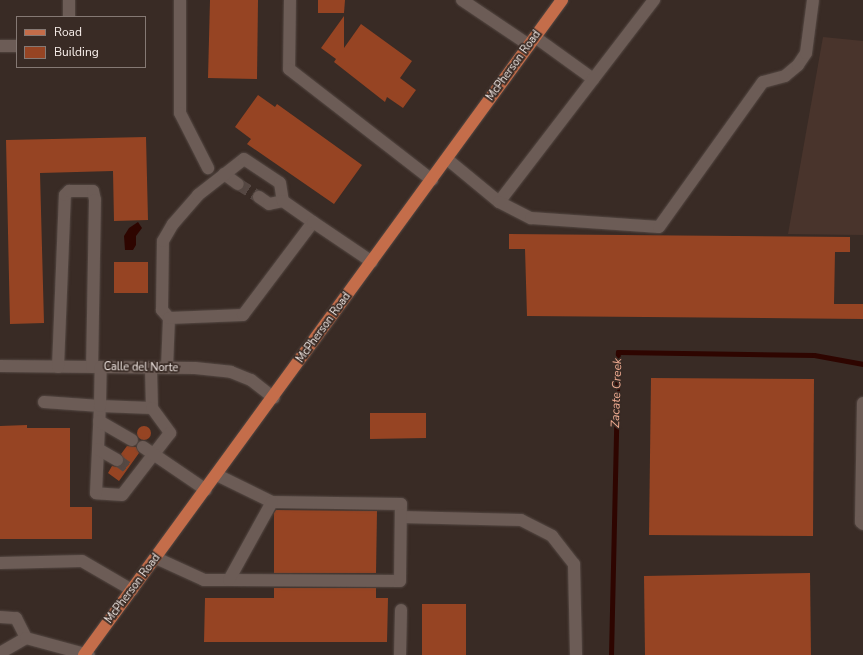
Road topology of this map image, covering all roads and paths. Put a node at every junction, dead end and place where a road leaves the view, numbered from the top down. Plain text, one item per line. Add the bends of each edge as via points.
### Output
1 (69, 0) edge
2 (180, 0) edge
3 (290, 0) edge
4 (562, 0) edge
5 (654, 0) edge
6 (813, 0) edge
7 (467, 1) edge
8 (69, 16) edge
9 (532, 41) junction
10 (0, 46) edge
11 (16, 46) edge
12 (594, 79) junction
13 (447, 159) junction
14 (208, 168) dead end
15 (224, 174) junction
16 (432, 180) junction
17 (238, 184) tunnel mouth
18 (259, 197) tunnel mouth
19 (283, 201) junction
20 (500, 202) junction
21 (313, 222) junction
22 (372, 262) junction
23 (169, 318) junction
24 (0, 366) edge
25 (58, 367) junction
26 (96, 367) junction
27 (151, 368) junction
28 (167, 368) junction
29 (274, 398) junction
30 (44, 402) dead end
31 (863, 403) edge
32 (100, 406) junction
33 (152, 408) junction
34 (99, 421) junction
35 (862, 427) edge
36 (132, 440) dead end
37 (98, 449) junction
38 (148, 450) junction
39 (117, 460) tunnel mouth
40 (217, 474) junction
41 (862, 482) edge
42 (206, 490) junction
43 (272, 502) junction
44 (401, 517) junction
45 (863, 524) edge
46 (156, 558) junction
47 (0, 563) edge
48 (229, 580) junction
49 (132, 590) junction
50 (401, 610) dead end
51 (0, 617) edge
52 (26, 638) junction
53 (0, 653) edge
54 (86, 654) edge
55 (400, 655) edge
56 (576, 655) edge

1 - 8 street
2 - 14 street via 180,113
3 - 16 street via 289,69
4 - 9 main road, McPherson Road
5 - 12 street
6 - 20 street via 806,53 798,65 785,76 763,82 659,227 531,218
7 - 9 street
9 - 12 street
9 - 13 main road, McPherson Road
10 - 11 street
12 - 20 street
13 - 16 main road, McPherson Road
13 - 20 street
15 - 17 street
15 - 19 street via 244,159 280,183
15 - 23 street via 198,195 173,224 163,241 162,310
16 - 22 main road, McPherson Road
18 - 19 street via 269,204
19 - 21 street
21 - 22 street
21 - 23 street via 243,315
22 - 29 main road, McPherson Road
23 - 28 street
24 - 25 street, Calle del Norte
25 - 26 street, Calle del Norte
25 - 26 street via 65,195 69,191 93,191 95,200
26 - 27 street, Calle del Norte
26 - 32 street
27 - 28 street, Calle del Norte
27 - 33 street
28 - 29 street, Calle del Norte via 231,372 251,380
29 - 40 main road, McPherson Road
30 - 32 street
31 - 35 street
32 - 33 street
32 - 34 street
33 - 38 street via 170,433
34 - 36 street
34 - 37 street
35 - 41 street
37 - 38 street via 96,493 122,494 133,471
37 - 39 street
38 - 42 street
40 - 42 main road, McPherson Road
40 - 43 street
41 - 45 street via 860,522
42 - 46 main road, McPherson Road
43 - 44 street via 401,504
43 - 48 street
44 - 48 street via 400,581
44 - 56 street via 521,520 552,536 574,564
46 - 48 street via 204,580
46 - 49 main road, McPherson Road
47 - 49 street via 82,561
49 - 54 main road, McPherson Road
50 - 55 street
51 - 52 street via 16,618
52 - 53 street
52 - 54 street

